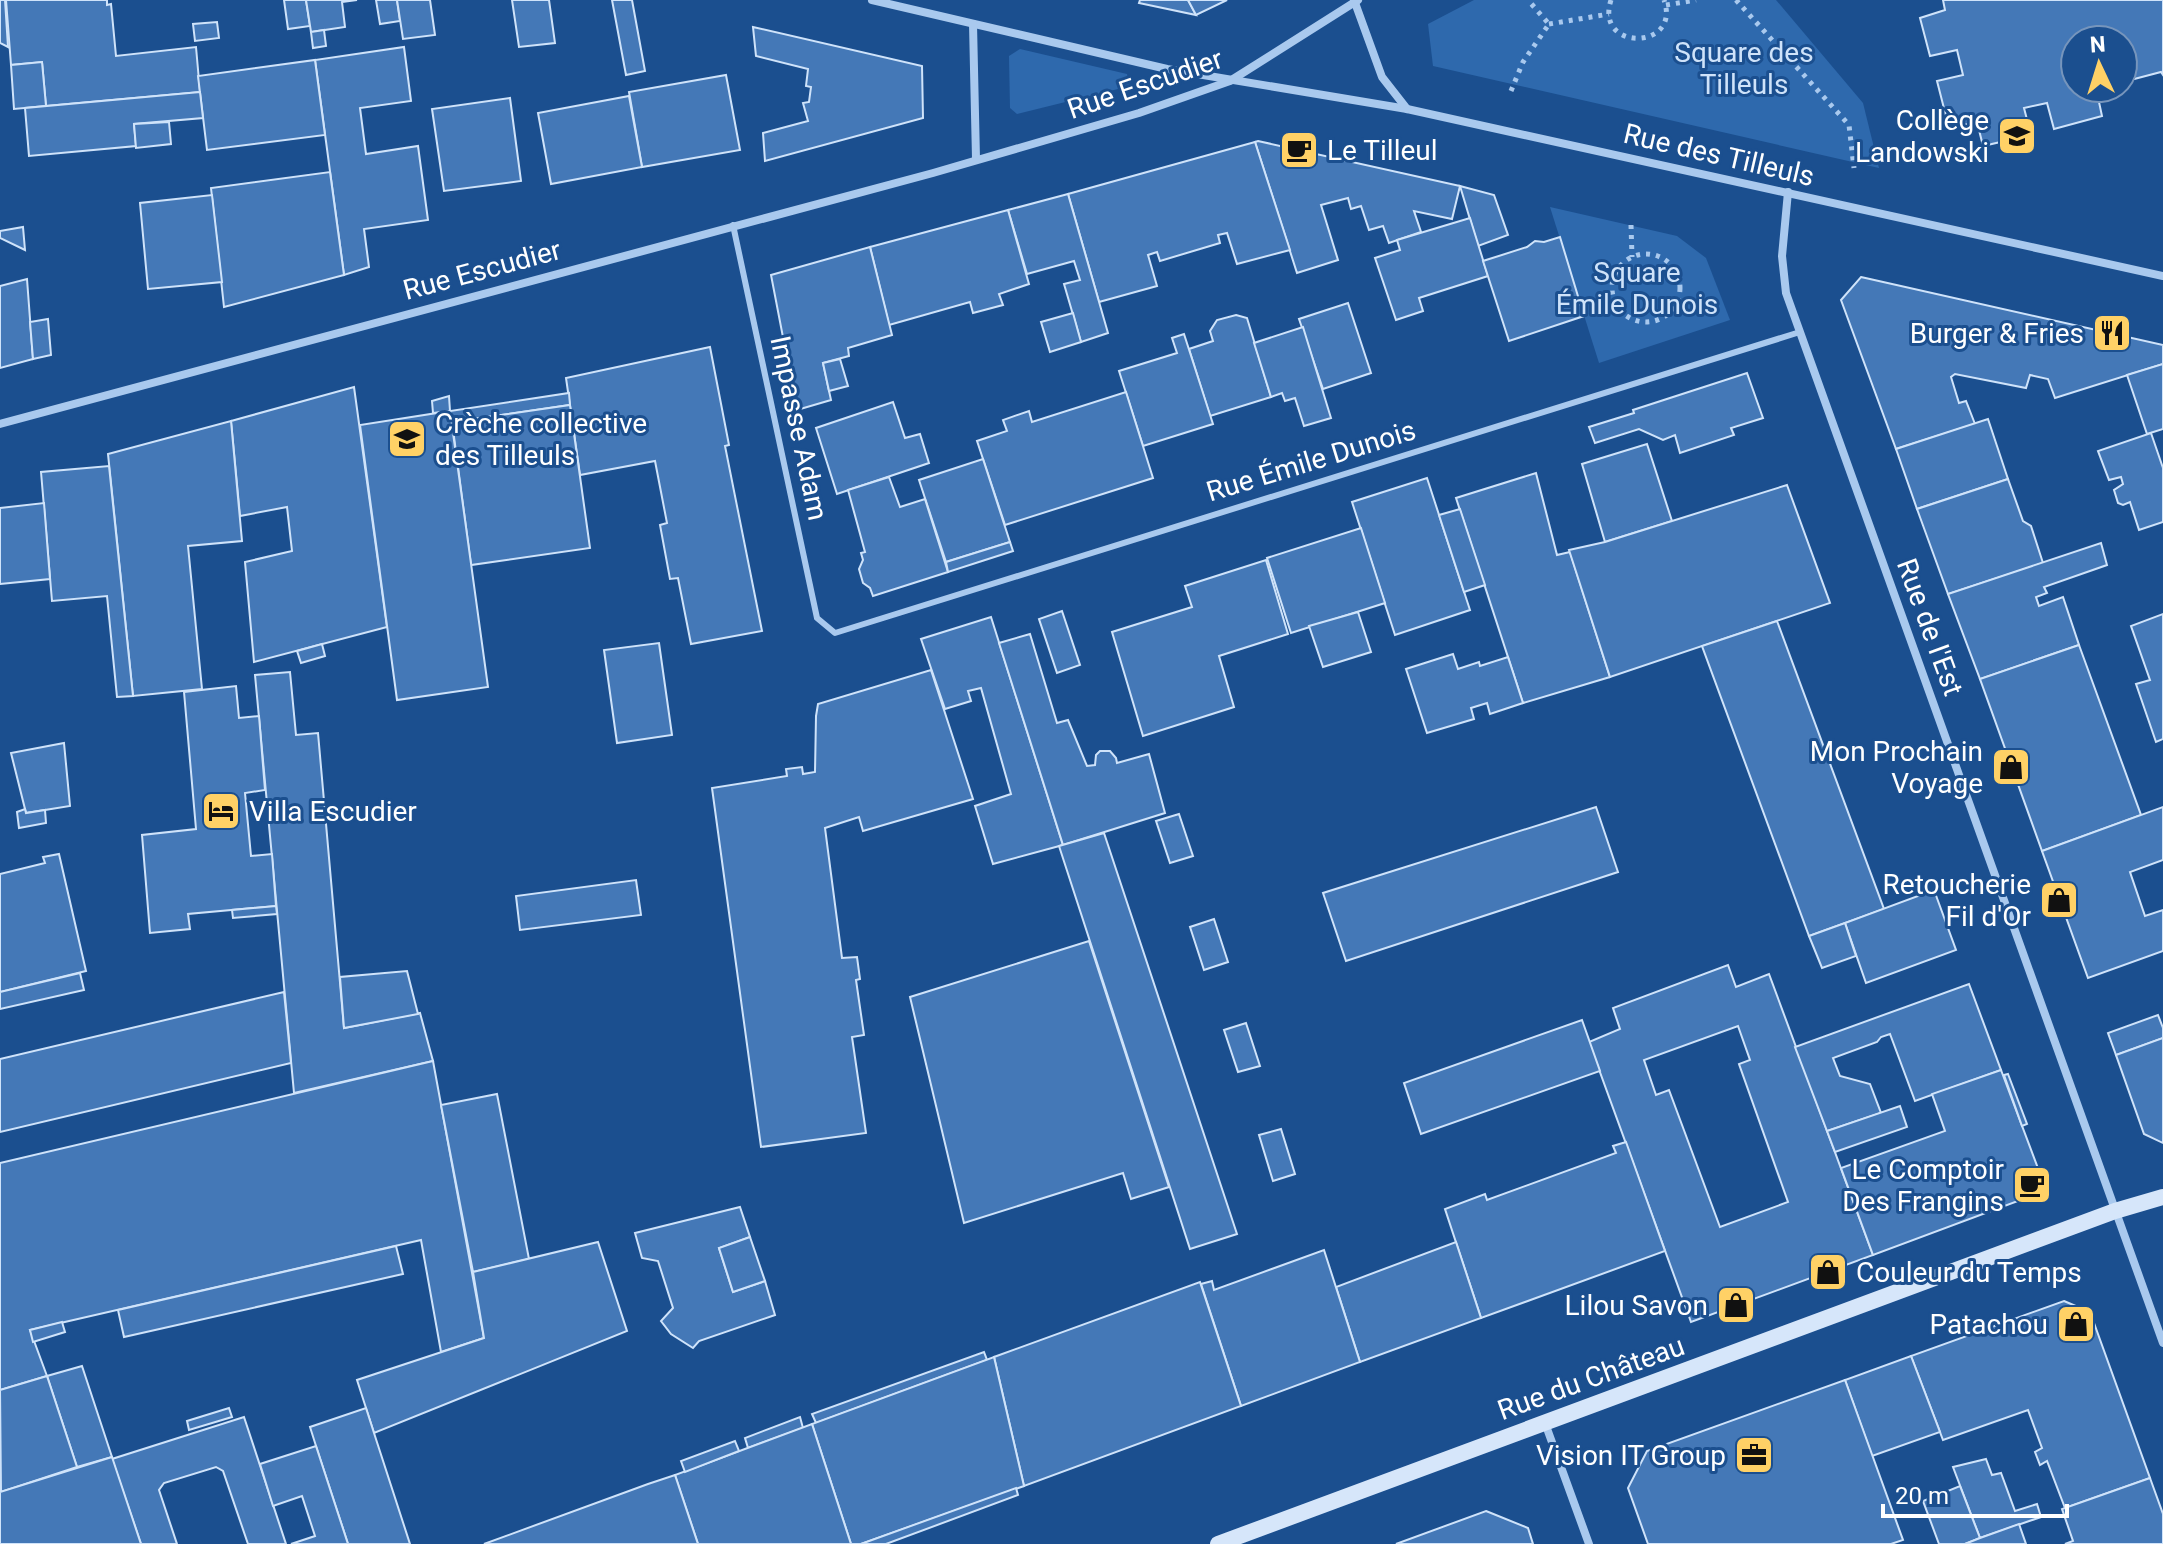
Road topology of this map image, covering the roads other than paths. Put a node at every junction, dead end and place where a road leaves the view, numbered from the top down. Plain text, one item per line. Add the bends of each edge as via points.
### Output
1 (872, 0) edge
2 (1356, 1) edge
3 (973, 24) junction
4 (1230, 81) junction
5 (1407, 109) junction
6 (976, 159) junction
7 (1788, 192) junction
8 (733, 225) junction
9 (2163, 276) edge
10 (1800, 332) junction
11 (0, 424) edge
12 (835, 633) joint
13 (2163, 1197) edge
14 (2115, 1211) junction
15 (2163, 1343) edge
16 (1545, 1423) junction
17 (1218, 1544) edge
18 (1589, 1544) edge

1 - 3 street, Rue des Tilleuls
2 - 4 street, Rue Escudier
2 - 5 street via 1382,77
3 - 4 street, Rue des Tilleuls
3 - 6 street
4 - 5 street, Rue des Tilleuls
4 - 6 street, Rue Escudier
5 - 7 street, Rue des Tilleuls
6 - 8 street, Rue Escudier
7 - 9 street, Rue des Tilleuls
7 - 10 street, Rue de l'Est via 1782,256 1786,293
8 - 11 street, Rue Escudier
8 - 12 lane, Impasse Adam via 817,618
10 - 12 lane, Rue Émile Dunois
10 - 14 street, Rue de l'Est
13 - 14 main road, Rue du Château
14 - 15 street, Rue de l'Est
14 - 16 main road, Rue du Château
16 - 17 main road, Rue du Château
16 - 18 street

